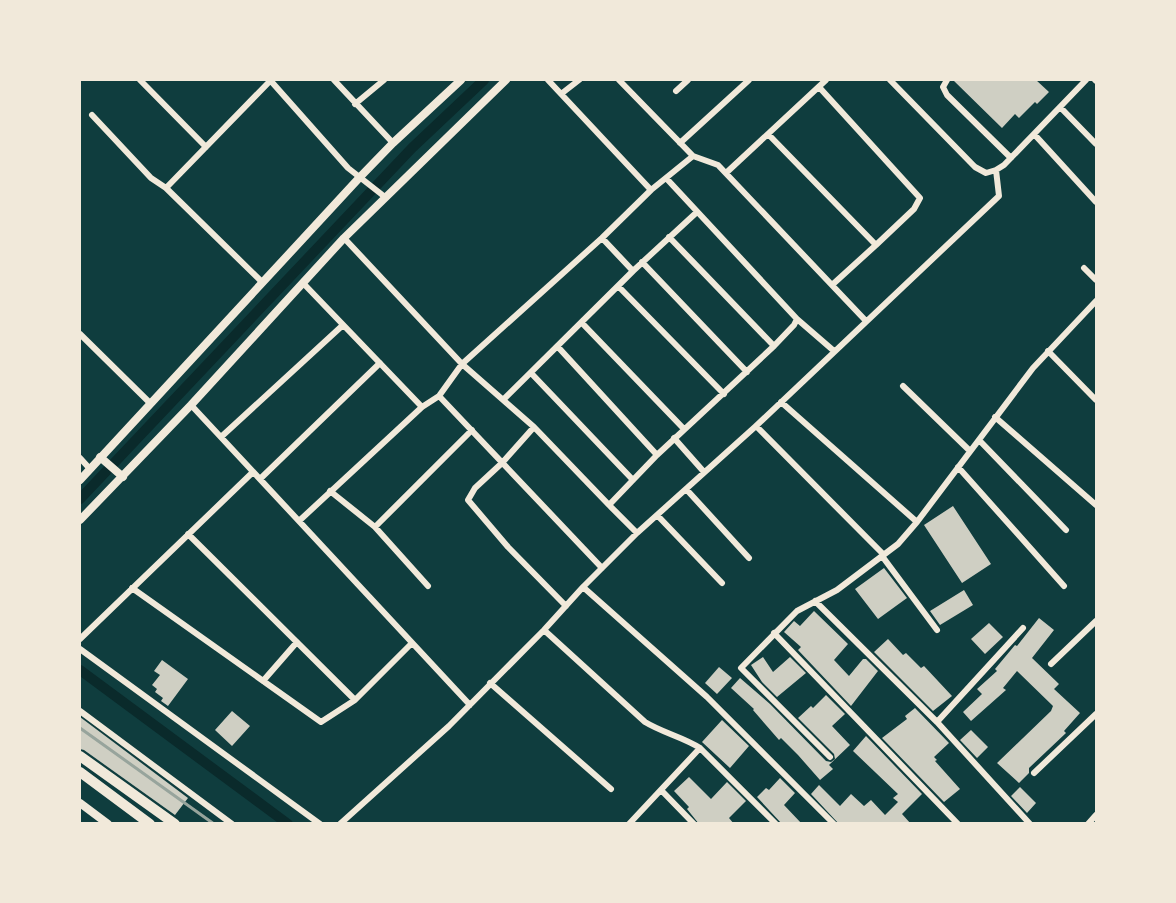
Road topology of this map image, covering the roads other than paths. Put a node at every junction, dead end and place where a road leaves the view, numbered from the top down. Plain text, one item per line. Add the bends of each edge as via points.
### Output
1 (140, 80) edge
2 (271, 80) edge
3 (334, 80) edge
4 (384, 80) edge
5 (461, 80) edge
6 (506, 80) edge
7 (548, 80) edge
8 (579, 80) edge
9 (619, 80) edge
10 (688, 80) edge
11 (749, 80) edge
12 (826, 80) edge
13 (890, 80) edge
14 (947, 80) edge
15 (1086, 80) edge
16 (819, 87) junction
17 (676, 90) dead end
18 (561, 94) junction
19 (355, 104) junction
20 (1060, 107) junction
21 (92, 115) dead end
22 (768, 134) junction
23 (1034, 134) junction
24 (680, 142) junction
25 (393, 143) junction
26 (1096, 144) edge
27 (206, 147) junction
28 (693, 156) junction
29 (1011, 158) junction
30 (996, 170) junction
31 (726, 173) junction
32 (666, 178) junction
33 (363, 179) junction
34 (166, 188) junction
35 (651, 190) junction
36 (385, 197) junction
37 (1096, 202) edge
38 (697, 212) junction
39 (669, 237) junction
40 (344, 238) junction
41 (602, 238) junction
42 (876, 245) junction
43 (642, 262) junction
44 (1084, 268) dead end
45 (633, 271) junction
46 (1096, 280) edge
47 (262, 282) junction
48 (303, 283) junction
49 (832, 285) junction
50 (618, 286) junction
51 (1096, 301) edge
52 (797, 319) junction
53 (866, 321) junction
54 (582, 323) junction
55 (343, 325) junction
56 (80, 334) edge
57 (774, 346) junction
58 (558, 347) junction
59 (834, 351) junction
60 (1048, 351) junction
61 (380, 363) junction
62 (462, 364) junction
63 (747, 372) junction
64 (531, 373) junction
65 (903, 387) dead end
66 (724, 394) junction
67 (439, 396) junction
68 (503, 400) junction
69 (1096, 400) edge
70 (781, 402) junction
71 (150, 403) junction
72 (191, 405) junction
73 (422, 407) junction
74 (995, 417) junction
75 (756, 426) junction
76 (534, 427) junction
77 (684, 429) junction
78 (472, 430) junction
79 (221, 437) junction
80 (674, 438) junction
81 (979, 440) junction
82 (970, 451) junction
83 (657, 455) junction
84 (80, 458) edge
85 (101, 458) junction
86 (502, 463) junction
87 (958, 467) junction
88 (90, 468) junction
89 (253, 472) junction
90 (704, 472) junction
91 (120, 475) junction
92 (260, 479) junction
93 (80, 480) edge
94 (633, 480) junction
95 (686, 489) junction
96 (330, 491) junction
97 (609, 505) junction
98 (1096, 505) edge
99 (657, 515) junction
100 (80, 520) edge
101 (299, 520) junction
102 (917, 522) junction
103 (375, 527) junction
104 (1066, 530) dead end
105 (638, 533) junction
106 (188, 534) junction
107 (883, 555) junction
108 (749, 558) dead end
109 (602, 568) junction
110 (722, 583) dead end
111 (428, 586) dead end
112 (1064, 586) dead end
113 (583, 587) junction
114 (132, 588) junction
115 (815, 601) junction
116 (566, 606) junction
117 (1096, 621) edge
118 (1023, 628) dead end
119 (544, 630) junction
120 (937, 630) dead end
121 (774, 633) junction
122 (80, 639) edge
123 (297, 642) junction
124 (412, 643) junction
125 (80, 649) edge
126 (1051, 664) dead end
127 (263, 681) junction
128 (490, 683) junction
129 (355, 700) junction
130 (470, 705) junction
131 (80, 711) edge
132 (1096, 714) edge
133 (937, 722) junction
134 (700, 748) junction
135 (80, 756) edge
136 (830, 758) dead end
137 (80, 772) edge
138 (1034, 773) dead end
139 (611, 789) dead end
140 (661, 790) junction
141 (80, 803) edge
142 (1096, 815) edge
143 (108, 824) edge
144 (150, 824) edge
145 (175, 824) edge
146 (232, 824) edge
147 (320, 824) edge
148 (340, 824) edge
149 (629, 824) edge
150 (694, 824) edge
151 (776, 824) edge
152 (834, 824) edge
153 (958, 824) edge
154 (1030, 824) edge
155 (1088, 824) edge

1 - 27 street
2 - 27 street
2 - 33 street via 348,168
3 - 19 street
4 - 19 street
5 - 25 street
6 - 36 street
7 - 18 street
8 - 18 street
9 - 24 street
10 - 17 street
11 - 24 street
12 - 16 street
13 - 30 street via 975,167 986,173
14 - 29 street via 943,87 947,95
15 - 20 street
16 - 22 street
16 - 42 street via 920,198 914,209
18 - 35 street
19 - 25 street
20 - 23 street
20 - 26 street
21 - 34 street via 151,178
22 - 31 street
22 - 42 street
23 - 29 street
23 - 37 street
24 - 28 street
25 - 33 street
27 - 34 street
28 - 31 street via 718,165
28 - 32 street
29 - 30 street
30 - 53 street via 999,196
31 - 49 street
32 - 35 street
32 - 38 street
33 - 36 street
33 - 47 street
34 - 47 street
35 - 41 street
36 - 40 street
38 - 39 street
38 - 52 street
39 - 43 street
39 - 57 street
40 - 48 street
40 - 62 street
41 - 45 street
41 - 62 street
42 - 49 street
43 - 45 street
43 - 63 street
44 - 46 street
45 - 50 street
47 - 71 street
48 - 55 street
48 - 72 street
49 - 53 street
50 - 54 street
50 - 66 street
51 - 60 street
52 - 57 street
52 - 59 street
53 - 59 street
54 - 58 street
54 - 77 street
55 - 61 street
55 - 79 street
56 - 71 street
57 - 63 street
58 - 64 street
58 - 83 street
59 - 70 street
60 - 69 street
60 - 74 street
61 - 73 street
61 - 92 street
62 - 67 street
62 - 68 street
63 - 66 street
64 - 68 street
64 - 94 street
65 - 82 street
66 - 77 street
67 - 73 street
67 - 78 street
68 - 76 street
70 - 75 street
70 - 102 street
71 - 85 street
72 - 79 street
72 - 91 street
73 - 96 street
74 - 81 street
74 - 98 street
75 - 90 street
75 - 107 street
76 - 86 street
76 - 97 street
77 - 80 street
78 - 86 street
78 - 103 street
79 - 89 street
80 - 83 street
80 - 90 street
81 - 82 street
81 - 104 street
82 - 87 street
83 - 94 street
84 - 88 street
85 - 88 street
85 - 91 street
86 - 109 street
86 - 116 street via 468,500
87 - 102 street
87 - 112 street
88 - 93 street
89 - 92 street
89 - 106 street
90 - 95 street
91 - 100 street
92 - 101 street
94 - 97 street
95 - 99 street
95 - 108 street
96 - 101 street
96 - 103 street
97 - 105 street
99 - 105 street
99 - 110 street
101 - 124 street
102 - 107 street
103 - 111 street
105 - 109 street
106 - 114 street
106 - 123 street
107 - 115 street via 837,590
107 - 120 street
109 - 113 street
113 - 116 street
113 - 152 street via 707,697
114 - 122 street
114 - 127 street
115 - 121 street via 797,611
115 - 133 street
116 - 119 street
117 - 126 street
118 - 133 street
119 - 128 street
119 - 134 street via 645,722
121 - 136 street via 741,668
121 - 153 street
123 - 127 street
123 - 129 street
124 - 129 street
124 - 130 street
125 - 147 street
127 - 129 street via 321,722
128 - 130 street
128 - 139 street
130 - 148 street
131 - 146 street
132 - 138 street
133 - 154 street
134 - 140 street
134 - 151 street
135 - 145 highway
137 - 144 highway
140 - 149 street
140 - 150 street
141 - 143 street
142 - 155 street

